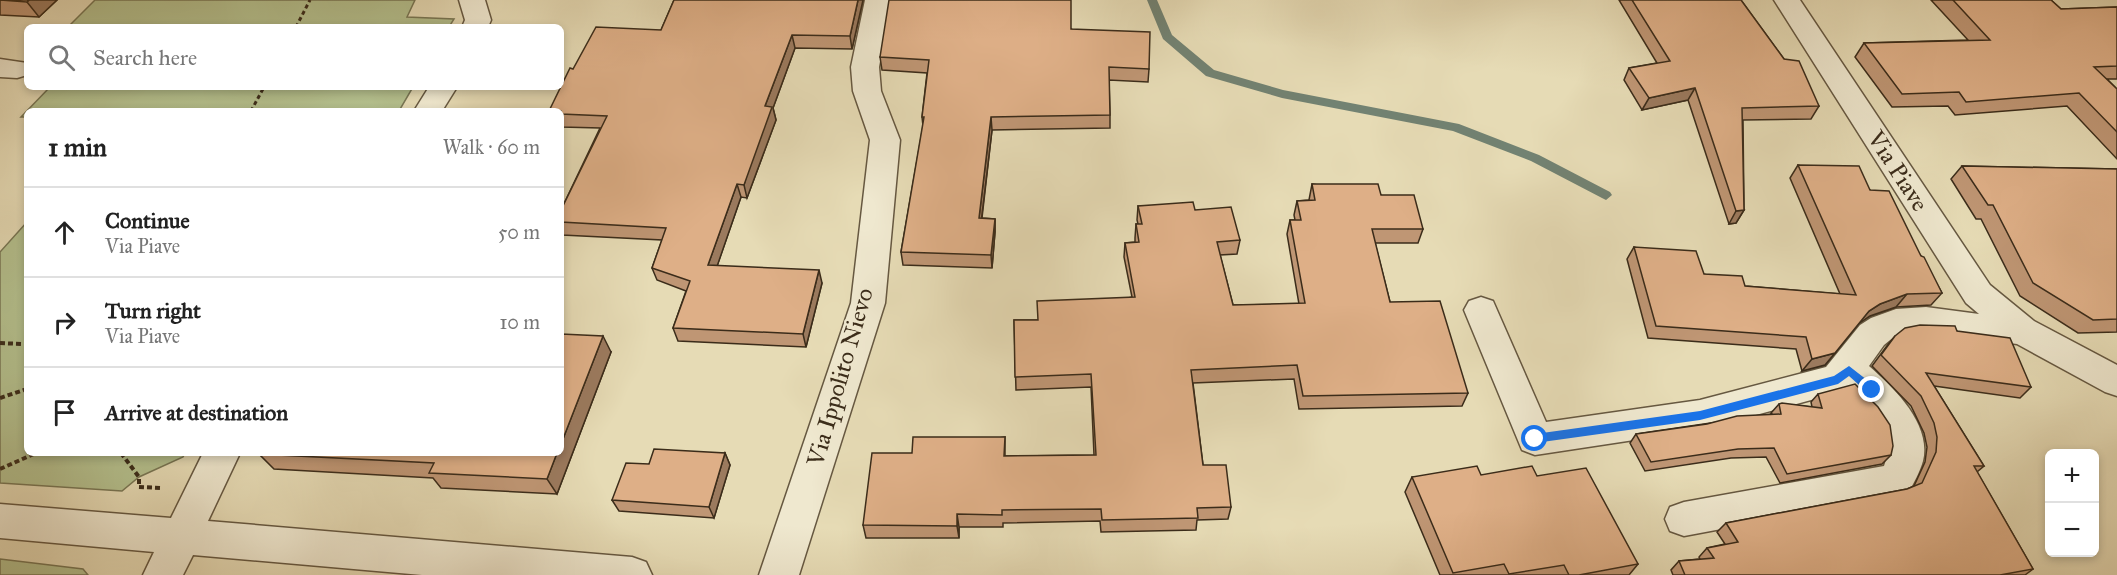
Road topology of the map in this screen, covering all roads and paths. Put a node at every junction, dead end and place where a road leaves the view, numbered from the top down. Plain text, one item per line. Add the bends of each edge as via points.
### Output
1 (310, 0) edge
2 (472, 0) edge
3 (878, 0) edge
4 (1787, 0) edge
5 (298, 24) edge
6 (476, 24) edge
7 (262, 90) edge
8 (441, 90) edge
9 (253, 108) edge
10 (430, 108) edge
11 (1481, 310) dead end
12 (2022, 331) junction
13 (0, 343) edge
14 (21, 344) dead end
15 (1849, 370) junction
16 (2117, 382) edge
17 (24, 390) edge
18 (0, 398) edge
19 (30, 456) edge
20 (123, 456) edge
21 (221, 456) edge
22 (0, 469) edge
23 (167, 488) dead end
24 (1684, 519) dead end
25 (0, 521) edge
26 (182, 536) junction
27 (163, 575) edge
28 (632, 575) edge
29 (779, 575) edge

1 - 5 path
2 - 6 street
3 - 29 street, Via Ippolito Nievo via 865,67 867,91 885,140 868,303
4 - 12 street, Via Piave via 1978,294
7 - 9 path
8 - 10 street
11 - 15 street, Via Piave via 1535,439 1700,415 1838,379
12 - 15 street, Via Piave via 1947,321 1902,321 1885,326 1872,336
12 - 16 street, Via Piave
13 - 14 path
15 - 24 street via 1872,390 1903,431 1906,456 1896,480
17 - 18 path
19 - 22 path
20 - 23 path via 139,477 139,487
21 - 26 street
25 - 26 street
26 - 27 street
26 - 28 street

